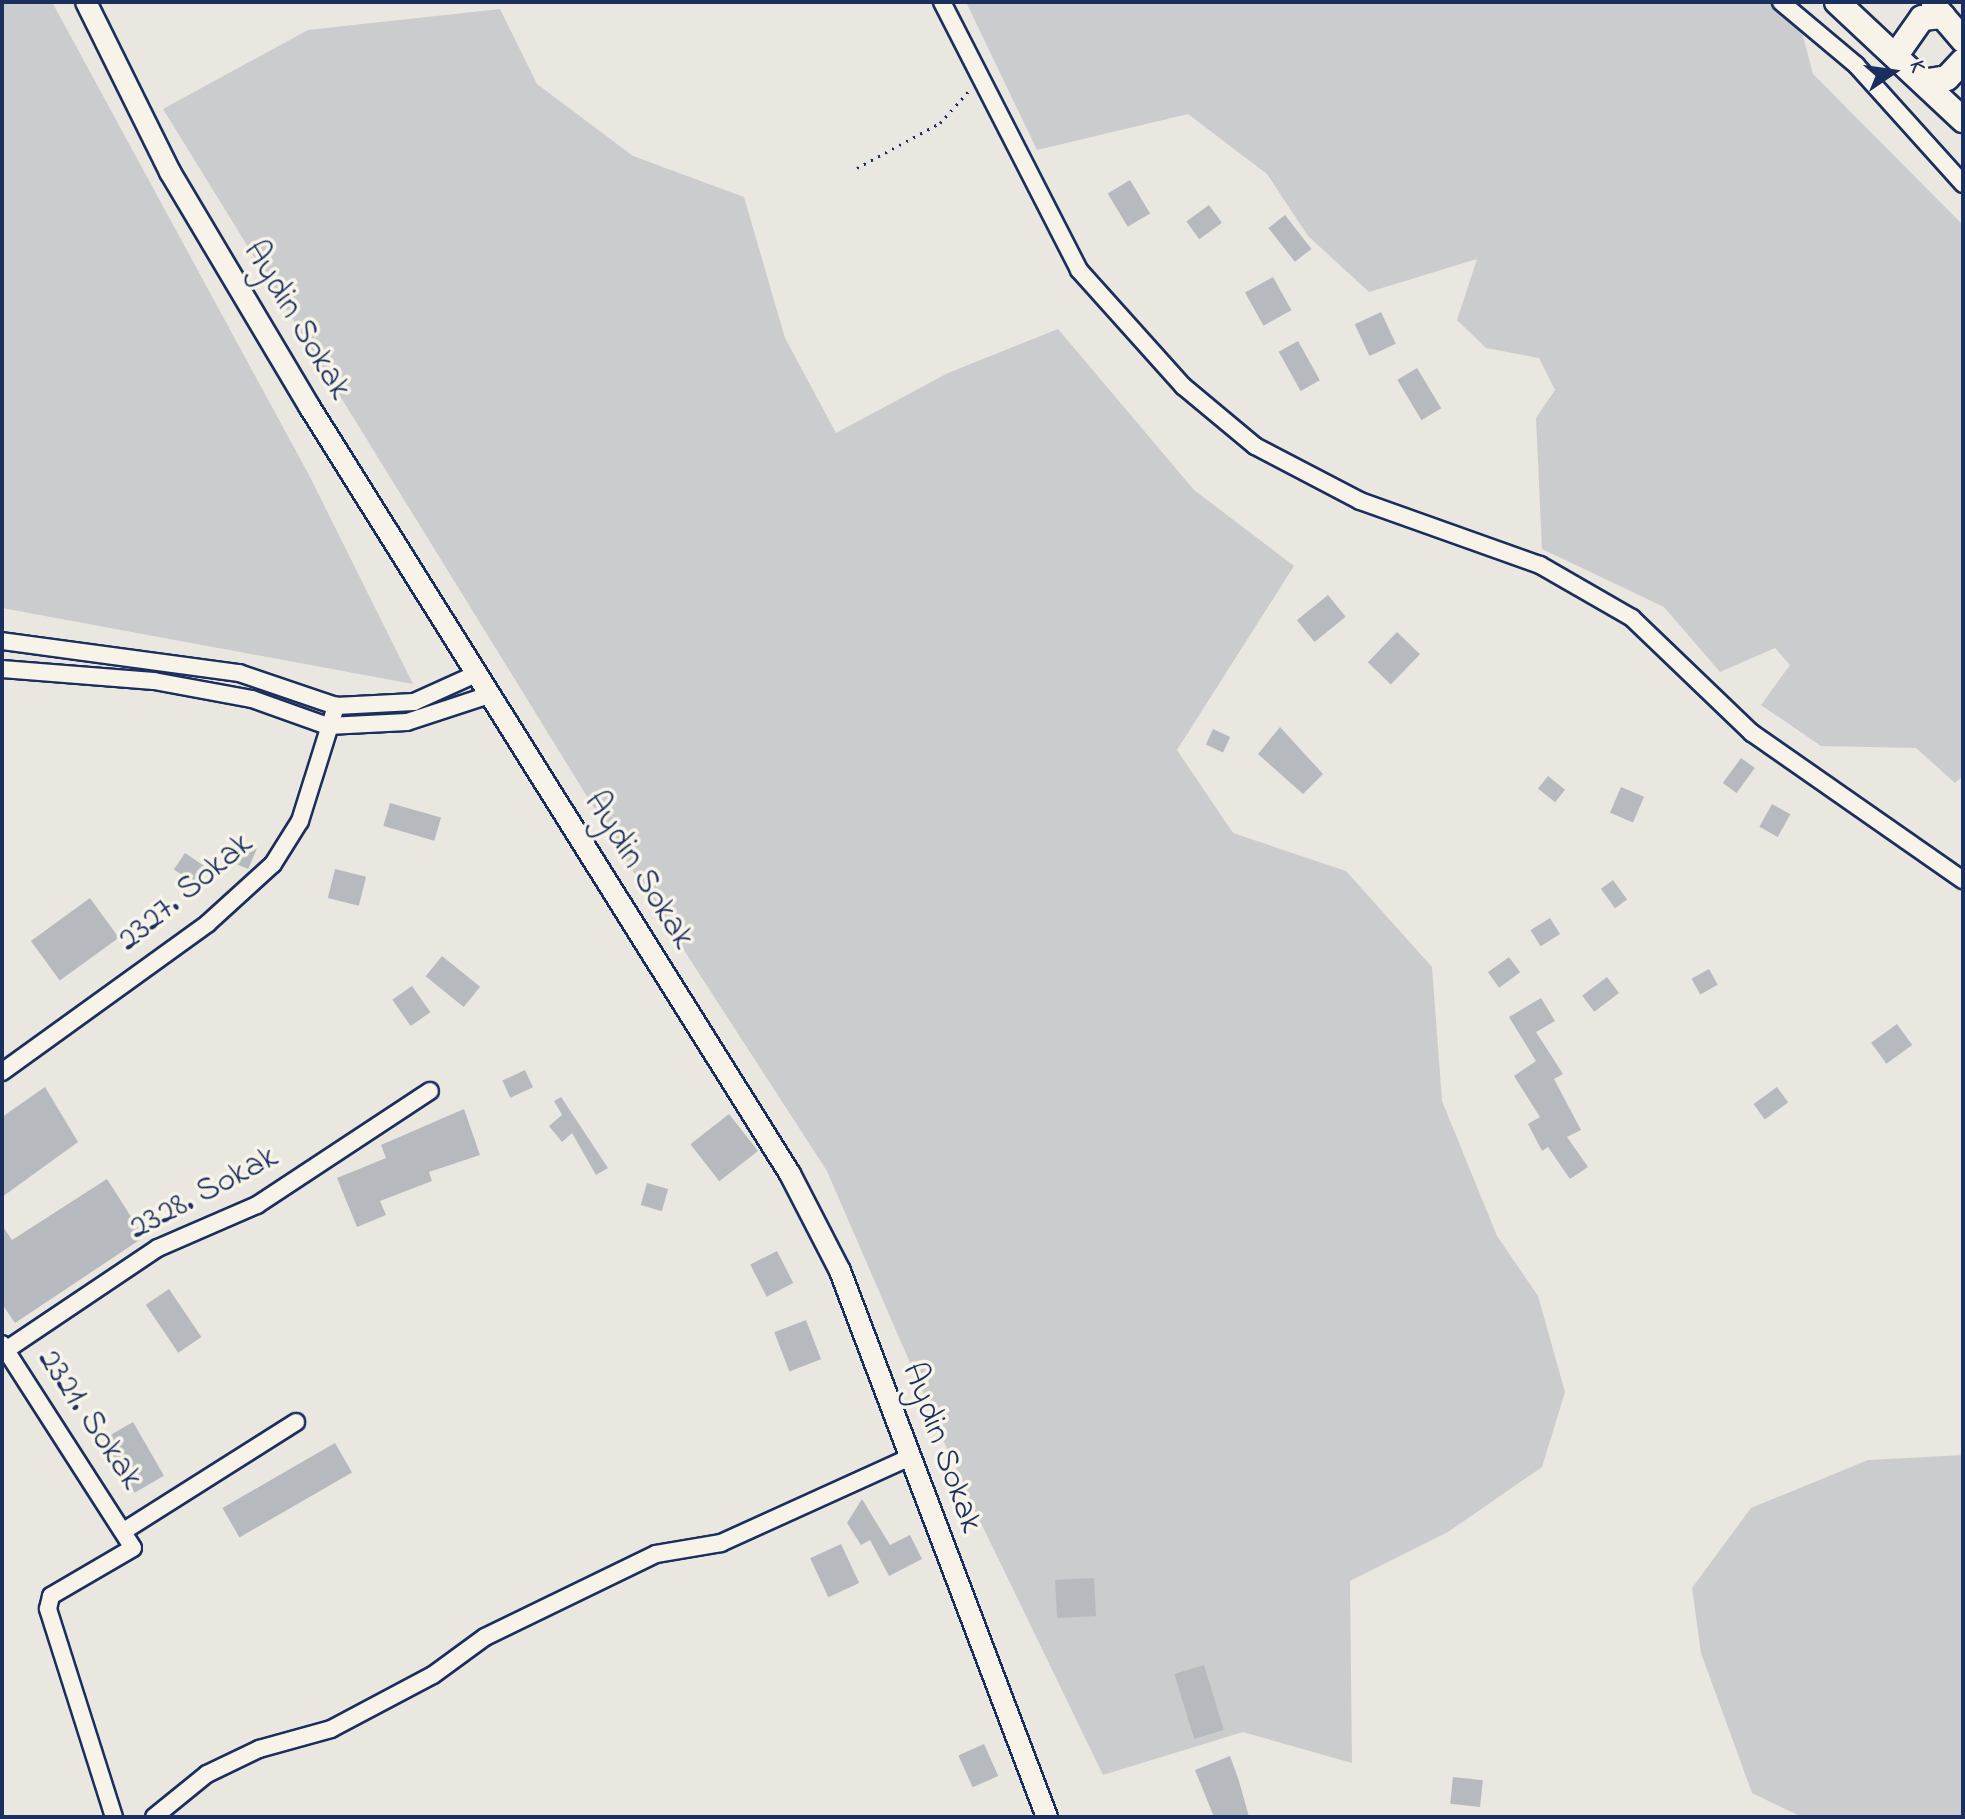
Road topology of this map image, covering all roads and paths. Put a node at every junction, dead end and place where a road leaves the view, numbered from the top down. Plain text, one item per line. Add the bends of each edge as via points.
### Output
1 (86, 2) edge
2 (942, 2) edge
3 (1781, 2) edge
4 (1837, 2) edge
5 (1937, 9) edge
6 (1963, 40) edge
7 (1896, 55) junction
8 (1963, 61) edge
9 (980, 79) junction
10 (1928, 81) junction
11 (1963, 120) edge
12 (857, 168) dead end
13 (1963, 184) edge
14 (2, 641) edge
15 (2, 669) edge
16 (476, 674) junction
17 (489, 695) junction
18 (336, 706) junction
19 (328, 726) junction
20 (1963, 880) edge
21 (2, 1072) edge
22 (430, 1091) dead end
23 (4, 1347) edge
24 (296, 1422) dead end
25 (906, 1459) junction
26 (127, 1529) junction
27 (114, 1817) edge
28 (154, 1817) edge
29 (1047, 1817) edge

1 - 16 street, Aydin Sokak via 170,172
2 - 9 street
3 - 13 street via 1856,65
4 - 7 main road
5 - 6 main road
5 - 7 main road via 1922,18
7 - 10 main road
8 - 10 main road via 1947,78
9 - 12 path via 940,123
9 - 20 street via 1079,270 1183,386 1255,446 1360,501 1540,565 1632,618 1752,733
10 - 11 main road
14 - 18 street via 239,673
15 - 19 street via 154,681 252,699
16 - 17 street, Aydin Sokak
16 - 18 street via 414,702
17 - 19 street via 407,722
17 - 25 street, Aydin Sokak via 790,1174 840,1271
18 - 19 street, 2327. Sokak
19 - 21 street, 2327. Sokak via 300,821 273,864 207,924
22 - 23 street, 2328. Sokak via 257,1205 158,1248
23 - 26 street, 2321. Sokak
24 - 26 street
25 - 28 street via 721,1543 656,1554 485,1637 433,1675 331,1729 259,1749 207,1774
25 - 29 street, Aydin Sokak
26 - 27 street via 133,1548 51,1596 48,1609

